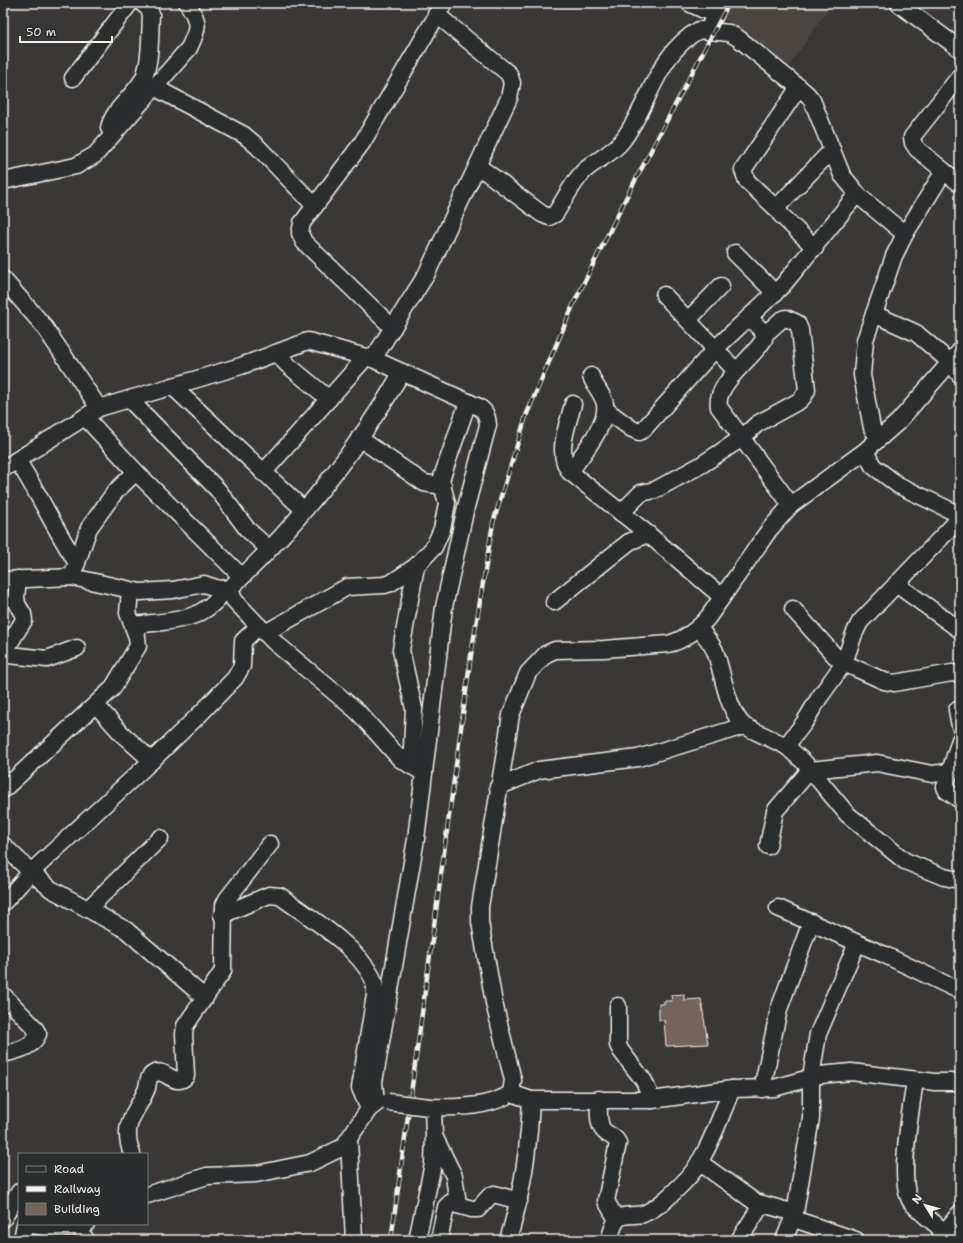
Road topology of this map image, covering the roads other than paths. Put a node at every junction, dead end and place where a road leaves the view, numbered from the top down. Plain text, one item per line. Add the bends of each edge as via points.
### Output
1 (130, 3) edge
2 (142, 3) edge
3 (187, 3) edge
4 (690, 3) edge
5 (899, 4) edge
6 (440, 9) edge
7 (718, 9) edge
8 (708, 31) junction
9 (960, 48) edge
10 (960, 76) edge
11 (73, 78) dead end
12 (799, 86) junction
13 (154, 87) junction
14 (109, 139) junction
15 (832, 150) junction
16 (478, 166) junction
17 (944, 171) junction
18 (3, 181) edge
19 (960, 184) edge
20 (857, 194) junction
21 (315, 206) junction
22 (778, 210) junction
23 (905, 234) junction
24 (815, 248) junction
25 (736, 253) dead end
26 (3, 279) edge
27 (720, 286) dead end
28 (775, 293) junction
29 (664, 295) dead end
30 (874, 314) junction
31 (749, 317) junction
32 (688, 320) junction
33 (393, 328) junction
34 (764, 335) junction
35 (715, 349) junction
36 (276, 353) junction
37 (955, 356) edge
38 (370, 358) junction
39 (736, 371) junction
40 (402, 372) junction
41 (960, 375) edge
42 (592, 376) dead end
43 (172, 386) junction
44 (129, 399) junction
45 (329, 399) junction
46 (468, 402) junction
47 (573, 404) dead end
48 (99, 408) junction
49 (606, 410) junction
50 (85, 417) junction
51 (359, 438) junction
52 (742, 438) junction
53 (878, 438) junction
54 (865, 451) junction
55 (17, 460) junction
56 (3, 469) edge
57 (136, 472) junction
58 (570, 472) junction
59 (263, 473) junction
60 (443, 486) junction
61 (791, 505) junction
62 (304, 510) junction
63 (621, 513) junction
64 (960, 517) edge
65 (648, 534) junction
66 (268, 549) junction
67 (416, 566) junction
68 (74, 570) junction
69 (242, 577) junction
70 (11, 579) edge
71 (896, 584) junction
72 (227, 589) junction
73 (130, 591) junction
74 (722, 597) junction
75 (554, 602) dead end
76 (793, 609) dead end
77 (133, 625) junction
78 (699, 628) junction
79 (262, 629) junction
80 (960, 630) edge
81 (77, 648) dead end
82 (844, 663) junction
83 (960, 674) edge
84 (96, 705) junction
85 (957, 710) dead end
86 (744, 726) junction
87 (960, 726) edge
88 (960, 740) edge
89 (786, 746) junction
90 (152, 761) junction
91 (418, 769) junction
92 (810, 770) junction
93 (949, 772) junction
94 (498, 788) junction
95 (3, 790) edge
96 (960, 800) edge
97 (160, 838) dead end
98 (270, 844) dead end
99 (3, 845) edge
100 (768, 846) dead end
101 (31, 872) junction
102 (960, 880) edge
103 (3, 903) edge
104 (778, 908) dead end
105 (88, 909) junction
106 (222, 915) junction
107 (811, 922) junction
108 (857, 943) junction
109 (960, 991) edge
110 (3, 995) edge
111 (205, 998) junction
112 (618, 1006) dead end
113 (3, 1054) edge
114 (811, 1078) junction
115 (915, 1080) junction
116 (960, 1082) edge
117 (732, 1089) junction
118 (762, 1089) junction
119 (511, 1093) junction
120 (599, 1099) junction
121 (531, 1100) junction
122 (652, 1100) junction
123 (378, 1104) junction
124 (431, 1108) junction
125 (434, 1136) junction
126 (350, 1140) junction
127 (132, 1153) edge
128 (699, 1162) junction
129 (18, 1194) edge
130 (148, 1195) edge
131 (519, 1201) junction
132 (458, 1204) junction
133 (762, 1204) junction
134 (960, 1213) edge
135 (795, 1216) junction
136 (3, 1219) edge
137 (617, 1220) junction
138 (18, 1222) edge
139 (26, 1225) edge
140 (32, 1225) edge
141 (84, 1234) edge
142 (945, 1237) edge
143 (512, 1239) edge
144 (22, 1240) edge
145 (354, 1240) edge
146 (417, 1240) edge
147 (439, 1240) edge
148 (608, 1240) edge
149 (738, 1240) edge
150 (784, 1240) edge
151 (856, 1240) edge

1 - 11 street
2 - 14 street via 151,14 146,72 109,125
3 - 13 street via 197,22 196,33 189,48
4 - 7 street
5 - 9 street
6 - 16 street via 509,74 512,83 509,98
6 - 21 street via 362,143
7 - 8 street
8 - 12 street via 734,35
8 - 16 street via 699,30 694,33 668,57 648,92 636,122 614,150 584,171 555,214 549,218
10 - 17 street via 912,137 916,149
12 - 15 street via 812,100
12 - 22 street via 743,170 747,181
13 - 14 street
13 - 21 street via 244,136 257,146
14 - 18 street via 95,155 76,166
15 - 20 street via 842,176
15 - 22 street via 782,200
16 - 33 street via 436,255
17 - 19 street
17 - 23 street
20 - 23 street
20 - 24 street
21 - 33 street via 302,223 300,233 304,242
22 - 24 street
23 - 30 street via 894,256
24 - 28 street
25 - 28 street
26 - 48 street via 43,325
27 - 32 street
28 - 31 street
29 - 32 street
30 - 37 street
30 - 53 street via 865,340 862,375 872,428
31 - 34 street
31 - 35 street
32 - 35 street
33 - 38 street
34 - 39 street via 762,343
34 - 52 street via 786,318 797,323 807,390 799,401 757,424
35 - 39 street
35 - 49 street via 643,430 639,432 632,429
36 - 38 street via 308,341
36 - 43 street
36 - 45 street
37 - 41 street
37 - 53 street via 902,418
38 - 40 street
38 - 45 street
39 - 52 street via 719,395 718,407
40 - 46 street
40 - 51 street via 381,409
42 - 49 street via 605,402
43 - 44 street
43 - 59 street
44 - 48 street
44 - 66 street via 218,490 250,534
45 - 59 street
46 - 60 street via 443,474
46 - 91 street via 485,412 488,425 466,507 444,607
47 - 58 street via 562,458
48 - 50 street
49 - 58 street via 599,428
50 - 55 street
50 - 57 street
51 - 60 street via 424,483
51 - 62 street
52 - 61 street
52 - 63 street via 701,465 655,490 641,493
53 - 54 street
54 - 61 street
54 - 64 street via 873,466 898,485
55 - 56 street
55 - 68 street via 35,488
57 - 68 street via 115,492 96,518 85,536
57 - 69 street
58 - 63 street
59 - 62 street
60 - 67 street via 447,503 440,538
61 - 74 street via 769,530
62 - 66 street
63 - 65 street
64 - 71 street
65 - 74 street
65 - 75 street via 629,542
66 - 69 street
67 - 79 street via 391,583 347,587
67 - 91 street via 401,650 414,709
68 - 70 street
68 - 73 street
69 - 72 street
70 - 81 street via 24,620 6,648 6,653 47,659
71 - 80 street
71 - 82 street via 860,622
72 - 73 street via 204,584 161,592
72 - 77 street via 216,603 184,619
72 - 79 street
73 - 77 street via 128,609
74 - 78 street
76 - 82 street via 826,648
77 - 84 street via 138,642 136,651 112,689
78 - 86 street via 714,649 733,709 738,721
78 - 94 street via 668,644 555,650 546,654 528,673 513,709
79 - 90 street via 242,641 242,666 235,678
79 - 91 street via 358,712 394,754
82 - 83 street via 889,682
82 - 89 street
84 - 90 street via 122,734
84 - 95 street
85 - 87 street
86 - 89 street
86 - 94 street via 638,758 539,770
88 - 93 street
89 - 92 street
90 - 101 street
91 - 123 street via 416,838 374,1082
92 - 93 street via 877,763 932,774
92 - 100 street via 775,811
92 - 102 street via 847,814 905,861 936,874
93 - 96 street via 945,787
94 - 119 street via 480,922 496,1013 512,1080
97 - 105 street
98 - 106 street via 227,899
99 - 101 street
101 - 103 street
101 - 105 street via 58,894
104 - 107 street
105 - 111 street via 126,930
106 - 111 street via 223,971
106 - 123 street via 269,895 280,896 342,940 367,969 373,978 375,995 360,1088
107 - 108 street
107 - 118 street via 779,1009
108 - 109 street
108 - 114 street via 821,1025
110 - 113 street via 38,1034 34,1042 25,1048
111 - 127 street via 185,1026 186,1076 177,1081 157,1072 152,1074 132,1113 129,1137
112 - 122 street via 618,1045 644,1082
114 - 115 street via 856,1072
114 - 118 street via 783,1087
114 - 135 street via 812,1118 802,1163
115 - 116 street
115 - 142 street via 905,1162 907,1194
117 - 118 street
117 - 122 street
117 - 128 street
119 - 121 street
119 - 124 street via 484,1104
120 - 121 street
120 - 122 street
120 - 137 street via 600,1125 604,1131 616,1138 618,1143 606,1201
121 - 131 street via 529,1140
123 - 124 street, bridge
123 - 126 street
124 - 125 street
125 - 132 street via 454,1176
125 - 146 street via 433,1164
126 - 130 street via 343,1147 302,1166 256,1174 207,1176
126 - 145 street
128 - 133 street
128 - 137 street via 683,1184 657,1207
129 - 136 street
131 - 132 street via 494,1194 478,1209
131 - 143 street
132 - 147 street via 450,1203 446,1207
133 - 135 street
133 - 149 street
134 - 142 street
135 - 150 street
135 - 151 street
136 - 138 street
137 - 148 street
139 - 144 street
140 - 141 street

